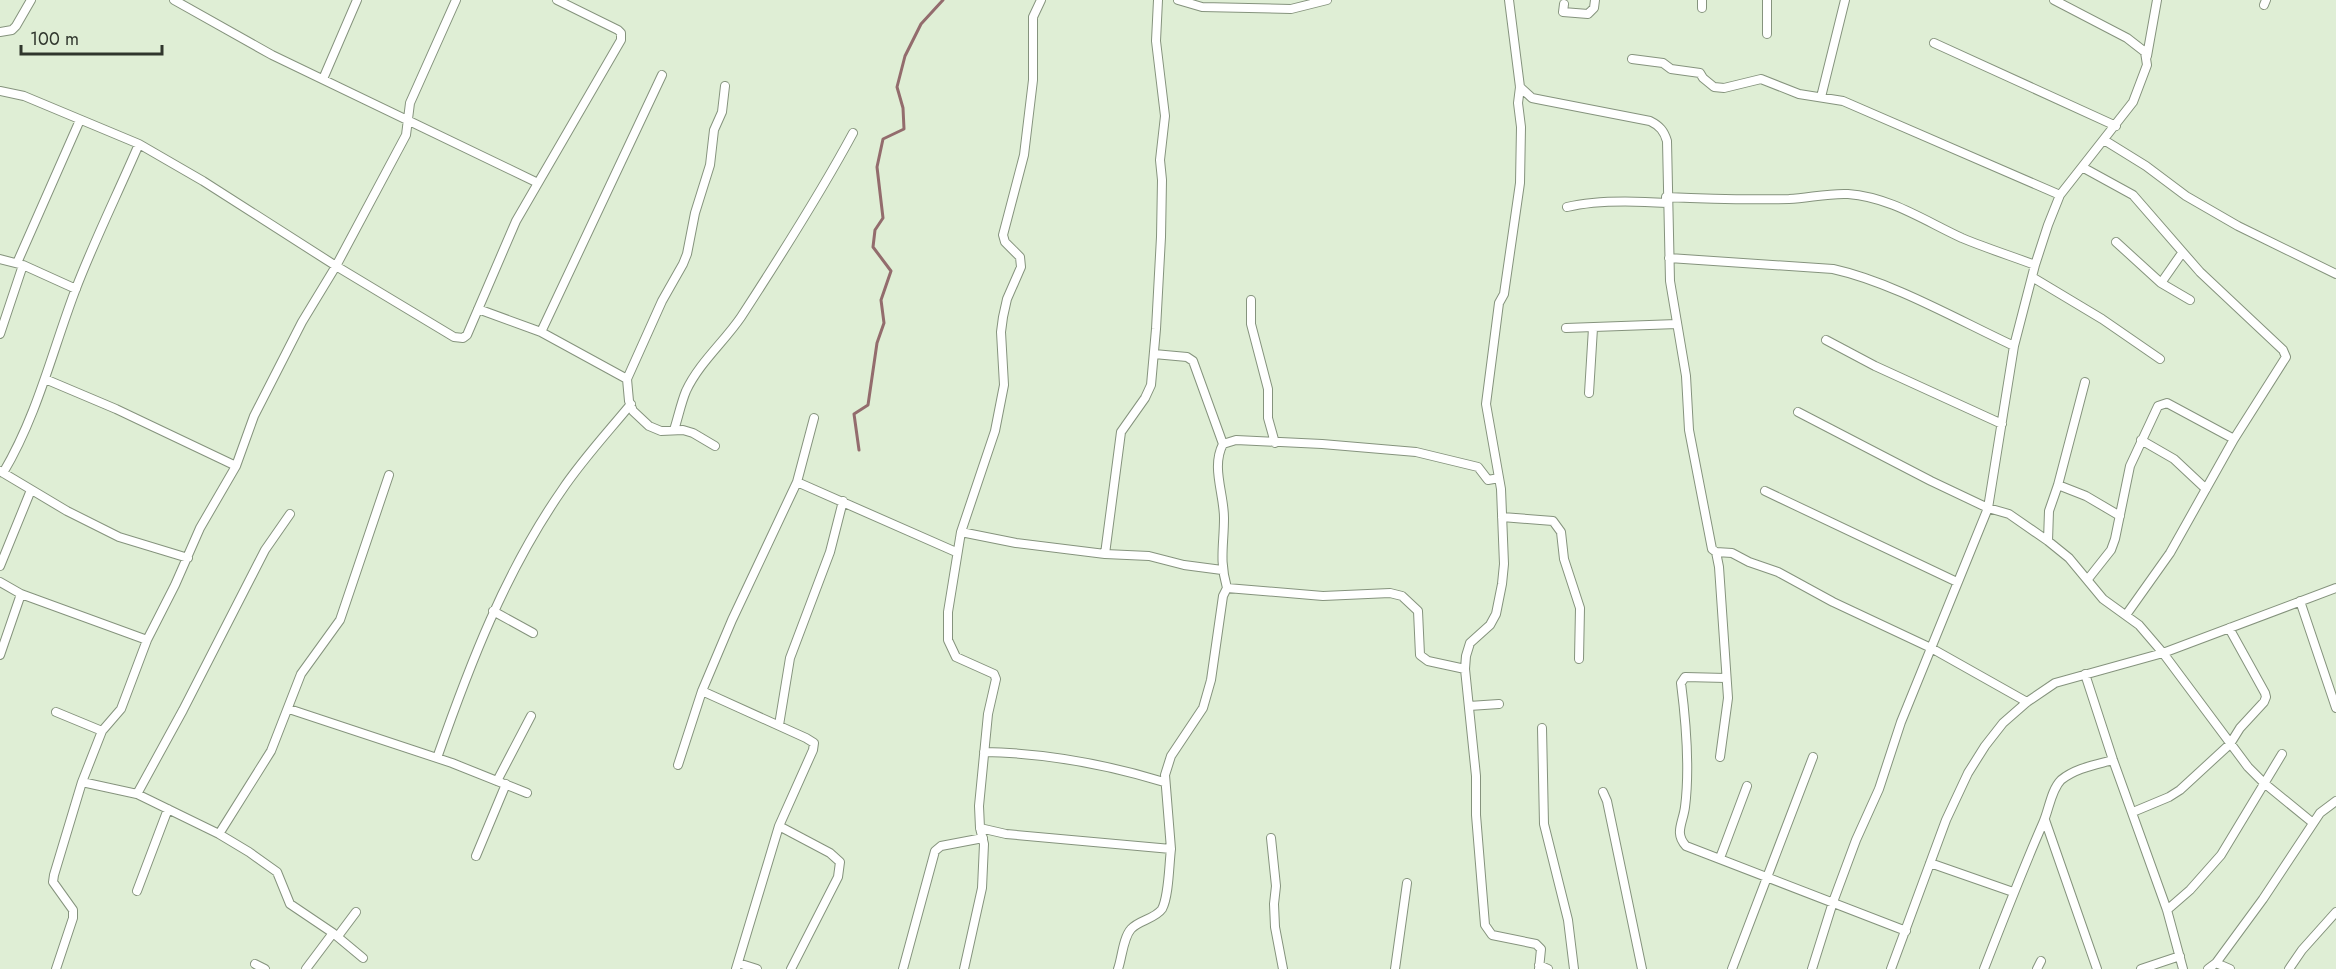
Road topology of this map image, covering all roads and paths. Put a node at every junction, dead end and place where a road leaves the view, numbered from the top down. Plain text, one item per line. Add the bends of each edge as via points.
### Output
1 (31, 0) edge
2 (174, 0) edge
3 (357, 0) edge
4 (456, 0) edge
5 (556, 0) edge
6 (1041, 0) edge
7 (1158, 0) edge
8 (1178, 0) edge
9 (1327, 0) edge
10 (1509, 0) edge
11 (1595, 0) edge
12 (1767, 0) edge
13 (1845, 0) edge
14 (2054, 0) edge
15 (2157, 0) edge
16 (1564, 4) dead end
17 (0, 32) edge
18 (1767, 34) dead end
19 (1934, 43) dead end
20 (2147, 58) junction
21 (1632, 59) dead end
22 (662, 75) dead end
23 (323, 79) junction
24 (725, 86) dead end
25 (1520, 87) junction
26 (0, 91) edge
27 (1821, 97) junction
28 (1532, 98) junction
29 (1518, 103) junction
30 (80, 120) junction
31 (408, 121) junction
32 (2116, 126) junction
33 (853, 133) dead end
34 (2104, 140) junction
35 (139, 144) junction
36 (2082, 167) junction
37 (538, 183) junction
38 (2060, 195) junction
39 (1667, 200) junction
40 (1567, 207) dead end
41 (2116, 242) dead end
42 (2182, 253) junction
43 (1669, 258) junction
44 (0, 259) edge
45 (20, 264) junction
46 (336, 266) junction
47 (2035, 266) junction
48 (2336, 274) edge
49 (2032, 277) junction
50 (2161, 283) junction
51 (76, 289) junction
52 (1251, 300) dead end
53 (2190, 300) dead end
54 (478, 309) junction
55 (1677, 324) junction
56 (1566, 328) dead end
57 (1593, 328) junction
58 (542, 333) junction
59 (0, 334) edge
60 (1826, 340) dead end
61 (2014, 346) junction
62 (1154, 354) junction
63 (2160, 359) dead end
64 (45, 379) junction
65 (627, 379) junction
66 (2085, 382) dead end
67 (1589, 393) dead end
68 (630, 404) junction
69 (1798, 412) dead end
70 (814, 418) dead end
71 (2002, 424) junction
72 (674, 430) junction
73 (2234, 439) junction
74 (2141, 440) junction
75 (1275, 443) junction
76 (1223, 444) junction
77 (715, 446) dead end
78 (236, 466) junction
79 (1, 472) edge
80 (389, 475) dead end
81 (1499, 478) junction
82 (797, 482) junction
83 (2058, 485) junction
84 (2206, 489) junction
85 (31, 490) junction
86 (1765, 491) dead end
87 (843, 501) junction
88 (1988, 508) junction
89 (290, 514) dead end
90 (2120, 516) junction
91 (1502, 518) junction
92 (960, 532) junction
93 (2048, 541) junction
94 (956, 552) junction
95 (1716, 552) junction
96 (1105, 554) junction
97 (188, 558) junction
98 (0, 566) edge
99 (1222, 570) junction
100 (2088, 579) junction
101 (0, 582) edge
102 (1958, 582) junction
103 (1227, 588) junction
104 (2336, 588) edge
105 (21, 594) junction
106 (2300, 601) junction
107 (493, 611) junction
108 (2126, 615) junction
109 (2229, 628) junction
110 (533, 633) dead end
111 (147, 640) junction
112 (1930, 648) junction
113 (2163, 653) junction
114 (0, 655) edge
115 (1579, 659) dead end
116 (1466, 669) junction
117 (2085, 674) junction
118 (1726, 678) junction
119 (702, 691) junction
120 (2334, 699) edge
121 (2027, 702) junction
122 (1499, 704) dead end
123 (1469, 706) junction
124 (2336, 708) edge
125 (289, 709) junction
126 (56, 712) dead end
127 (531, 716) dead end
128 (778, 725) junction
129 (1542, 728) dead end
130 (102, 731) junction
131 (2230, 744) junction
132 (984, 752) junction
133 (2282, 754) dead end
134 (1720, 757) dead end
135 (1813, 757) dead end
136 (437, 758) junction
137 (2113, 760) junction
138 (678, 765) dead end
139 (497, 781) junction
140 (82, 782) junction
141 (1164, 782) junction
142 (2264, 783) junction
143 (506, 784) junction
144 (1747, 786) dead end
145 (1602, 792) dead end
146 (137, 794) junction
147 (527, 794) dead end
148 (2336, 801) edge
149 (168, 809) junction
150 (2133, 812) junction
151 (2044, 820) junction
152 (2313, 824) junction
153 (779, 826) junction
154 (980, 828) junction
155 (219, 834) junction
156 (983, 838) junction
157 (1270, 838) dead end
158 (1171, 849) junction
159 (476, 856) dead end
160 (1720, 858) junction
161 (1930, 863) junction
162 (1766, 878) junction
163 (1407, 883) dead end
164 (137, 891) dead end
165 (2013, 892) junction
166 (1833, 902) junction
167 (2167, 910) junction
168 (356, 912) dead end
169 (2336, 912) edge
170 (1906, 931) junction
171 (335, 935) junction
172 (2180, 956) junction
173 (363, 958) dead end
174 (2041, 961) dead end
175 (2216, 963) junction
176 (255, 964) dead end
177 (737, 966) edge
178 (1539, 967) edge
179 (56, 969) edge
180 (265, 969) edge
181 (306, 969) edge
182 (757, 969) edge
183 (790, 969) edge
184 (903, 969) edge
185 (964, 969) edge
186 (1119, 969) edge
187 (1283, 969) edge
188 (1395, 969) edge
189 (1548, 969) edge
190 (1574, 969) edge
191 (1642, 969) edge
192 (1732, 969) edge
193 (1812, 969) edge
194 (1891, 969) edge
195 (1984, 969) edge
196 (2037, 969) edge
197 (2097, 969) edge
198 (2140, 969) edge
199 (2183, 969) edge
200 (2208, 969) edge
201 (2230, 969) edge
202 (2289, 969) edge

1 - 17 street via 16,26
2 - 23 street
3 - 23 street
4 - 31 street via 410,103
5 - 37 street via 618,30 622,36
6 - 92 street via 1033,17 1034,80 1028,134 1003,235 1020,257 1021,267 1003,317 1004,385 995,431
7 - 62 street via 1156,41 1165,116
8 - 9 street via 1202,7 1291,9
10 - 25 street
11 - 16 street via 1588,14 1563,12
12 - 18 street
13 - 27 street
14 - 20 street via 2127,38
15 - 20 street
19 - 32 street
20 - 32 street via 2133,102
21 - 27 street via 1700,73 1714,87 1761,79 1799,94
22 - 58 street
23 - 31 street
24 - 65 street via 723,112 714,130 710,165 687,254
25 - 28 street
25 - 29 street
26 - 30 street via 24,96
27 - 38 street via 1843,101
28 - 29 street
28 - 39 street via 1656,124 1667,141
29 - 81 street via 1520,183 1486,404
30 - 35 street
30 - 45 street
31 - 37 street
31 - 46 street via 406,135
32 - 34 street
33 - 72 street via 761,286 686,392
34 - 36 street
34 - 48 street via 2186,196
35 - 46 street
35 - 51 street
36 - 38 street
36 - 42 street via 2133,195
37 - 54 street via 516,222
38 - 47 street
39 - 40 street
39 - 43 street
39 - 47 street via 1849,194 1889,202 1963,238
41 - 50 street
42 - 50 street
42 - 73 street via 2286,357
43 - 55 street
43 - 61 street via 1852,273
44 - 45 street
45 - 51 street
45 - 59 street
46 - 54 street via 454,337 467,335
46 - 78 street via 254,416
47 - 49 street
49 - 61 street
49 - 63 street
50 - 53 street
51 - 64 street
52 - 75 street via 1251,324 1268,388 1268,418
54 - 58 street
55 - 57 street
55 - 95 street via 1686,376 1689,430 1712,549
56 - 57 street
57 - 67 street
58 - 65 street
60 - 71 street
61 - 71 street
62 - 76 street via 1188,357 1193,361
62 - 96 street via 1151,385 1121,432
64 - 78 street
64 - 79 street via 19,445
65 - 68 street
66 - 83 street
68 - 72 street via 649,426 661,431
68 - 107 street via 562,489
69 - 88 street
70 - 82 street
71 - 88 street
72 - 77 street via 693,433
73 - 74 street via 2162,403
73 - 84 street
74 - 84 street via 2174,459
74 - 90 street via 2130,466
75 - 76 street via 1236,440
75 - 81 street via 1416,452 1478,467 1488,480
76 - 99 street via 1218,454 1224,517
78 - 97 street via 200,528
79 - 85 street
80 - 125 street via 340,620 302,674
81 - 91 street
82 - 87 street
82 - 119 street
83 - 90 street
83 - 93 street via 2049,511
84 - 108 street via 2170,553
85 - 97 street via 119,537
85 - 98 street
86 - 102 street
87 - 94 street
87 - 128 street via 830,552 790,658
88 - 93 street via 2008,514
88 - 102 street
89 - 146 street via 265,550
90 - 100 street via 2111,550
91 - 115 street via 1553,521 1561,532 1564,559 1580,608
91 - 116 street via 1504,564 1496,614 1470,643
92 - 94 street
92 - 96 street
93 - 100 street
94 - 132 street via 948,640 956,657 987,669 996,679
95 - 112 street via 1732,553 1778,572
95 - 118 street
96 - 99 street via 1142,555
97 - 111 street
99 - 103 street
100 - 108 street via 2103,599
101 - 105 street
102 - 112 street
103 - 116 street via 1306,595 1402,596 1418,611 1420,655 1428,661
103 - 141 street via 1203,708 1171,756
104 - 106 street
105 - 111 street
105 - 114 street
106 - 109 street
106 - 120 street
107 - 110 street
107 - 136 street
108 - 113 street
109 - 113 street
109 - 131 street via 2266,698
111 - 130 street via 121,709
112 - 121 street
112 - 166 street
113 - 117 street
113 - 131 street
116 - 123 street
117 - 121 street via 2055,683
117 - 137 street
118 - 134 street via 1728,698
118 - 160 street via 1685,677 1681,683 1686,718 1685,802 1679,835 1686,846
119 - 128 street
119 - 138 street
120 - 124 street
121 - 161 street via 2003,723 1968,773
122 - 123 street
123 - 178 street via 1485,925 1492,935 1536,944 1541,949
125 - 136 street
125 - 155 street via 271,751
126 - 130 street
127 - 139 street
128 - 153 street via 814,743
129 - 190 street via 1544,824 1568,920
130 - 140 street
131 - 142 street
131 - 150 street via 2180,790
132 - 141 street via 1033,754 1104,765
132 - 154 street
133 - 142 street
135 - 162 street
136 - 139 street
137 - 150 street
137 - 151 street via 2079,769 2060,781
139 - 143 street
140 - 146 street
140 - 179 street via 53,882 73,910
141 - 158 street
142 - 152 street
142 - 167 street via 2221,855
143 - 147 street
143 - 159 street
144 - 160 street
145 - 191 street
146 - 149 street
148 - 152 street
149 - 155 street
149 - 164 street
150 - 167 street
151 - 165 street
151 - 197 street
152 - 175 street
153 - 177 street
153 - 183 street via 840,862 838,877
154 - 156 street
154 - 158 street via 1006,834
155 - 171 street via 277,872 290,904
156 - 184 street via 941,846 935,851
156 - 185 street via 982,888
157 - 187 street via 1276,886 1275,927
158 - 186 street via 1163,904 1158,913 1132,927
160 - 162 street
161 - 165 street
161 - 170 street
162 - 166 street
162 - 192 street
163 - 188 street
165 - 195 street
166 - 170 street
166 - 193 street
167 - 172 street
168 - 171 street
169 - 202 street
170 - 194 street
171 - 173 street
171 - 181 street
172 - 198 street
172 - 199 street
174 - 196 street
175 - 200 street
175 - 201 street
176 - 180 street
177 - 182 street
178 - 189 street

